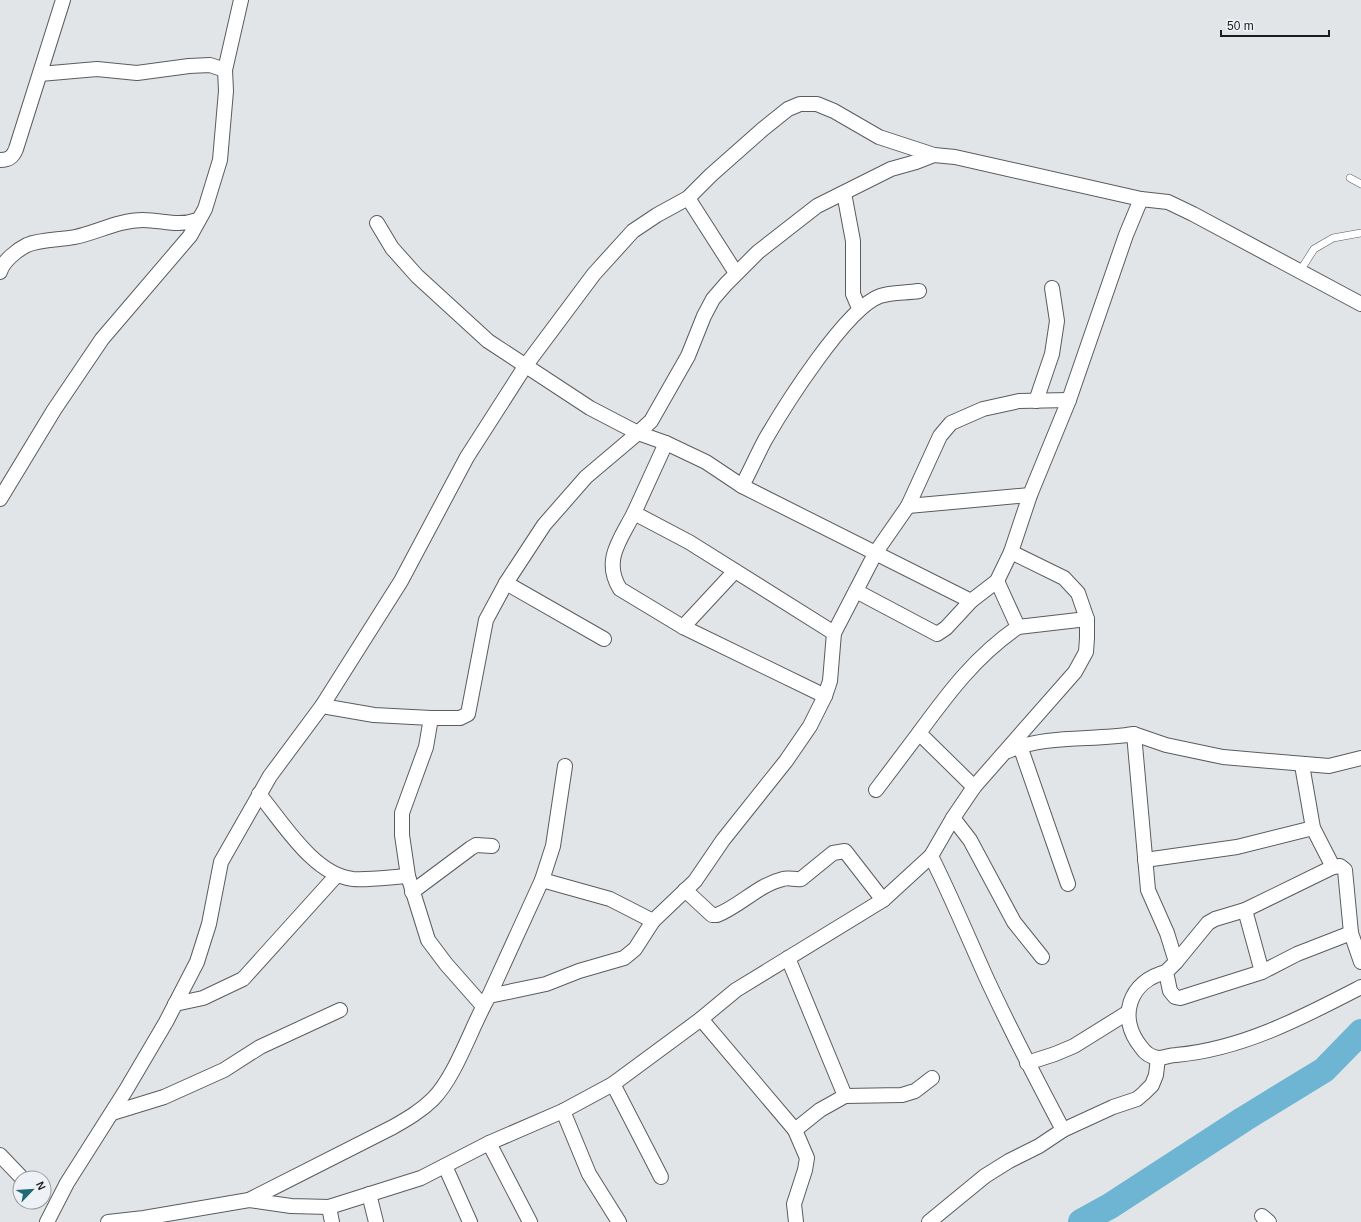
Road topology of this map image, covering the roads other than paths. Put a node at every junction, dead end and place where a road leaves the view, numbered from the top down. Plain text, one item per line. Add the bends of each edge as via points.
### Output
1 (63, 0) edge
2 (241, 0) edge
3 (225, 70) junction
4 (40, 74) junction
5 (934, 155) junction
6 (0, 160) edge
7 (1350, 178) dead end
8 (1361, 184) edge
9 (844, 193) junction
10 (688, 198) junction
11 (1141, 199) junction
12 (197, 220) junction
13 (377, 223) dead end
14 (1361, 233) edge
15 (1, 268) edge
16 (1300, 271) junction
17 (736, 273) junction
18 (1052, 288) dead end
19 (919, 291) dead end
20 (1361, 304) edge
21 (860, 308) junction
22 (526, 366) junction
23 (1068, 400) junction
24 (1036, 401) junction
25 (638, 433) junction
26 (666, 443) junction
27 (742, 486) junction
28 (1030, 495) junction
29 (0, 499) edge
30 (908, 506) junction
31 (634, 513) junction
32 (876, 552) junction
33 (1011, 552) junction
34 (735, 571) junction
35 (997, 581) junction
36 (506, 583) junction
37 (856, 591) junction
38 (971, 601) junction
39 (1087, 619) junction
40 (683, 627) junction
41 (1018, 627) junction
42 (834, 633) junction
43 (604, 639) dead end
44 (825, 696) junction
45 (322, 706) junction
46 (432, 718) junction
47 (919, 733) junction
48 (1134, 734) junction
49 (1020, 746) junction
50 (1006, 752) junction
51 (1361, 758) edge
52 (1302, 765) junction
53 (565, 766) dead end
54 (974, 787) junction
55 (876, 790) dead end
56 (260, 794) junction
57 (952, 818) junction
58 (1312, 828) junction
59 (492, 846) dead end
60 (930, 856) junction
61 (1145, 860) junction
62 (1333, 867) junction
63 (336, 876) junction
64 (408, 876) junction
65 (542, 880) junction
66 (1068, 884) dead end
67 (685, 890) junction
68 (412, 892) junction
69 (883, 900) junction
70 (1246, 910) junction
71 (652, 921) junction
72 (1351, 933) junction
73 (1042, 957) dead end
74 (788, 958) junction
75 (1176, 962) junction
76 (1361, 962) edge
77 (1166, 972) junction
78 (1262, 972) junction
79 (1361, 987) edge
80 (486, 1001) junction
81 (175, 1004) junction
82 (340, 1010) dead end
83 (1127, 1013) junction
84 (701, 1019) junction
85 (1158, 1058) junction
86 (1027, 1062) junction
87 (932, 1078) dead end
88 (613, 1084) junction
89 (845, 1096) junction
90 (563, 1111) junction
91 (112, 1113) junction
92 (795, 1130) junction
93 (1063, 1130) junction
94 (489, 1143) junction
95 (0, 1155) edge
96 (445, 1166) junction
97 (14, 1170) edge
98 (661, 1177) dead end
99 (369, 1194) junction
100 (52, 1200) edge
101 (249, 1200) junction
102 (329, 1206) junction
103 (48, 1210) edge
104 (47, 1222) edge
105 (108, 1222) edge
106 (332, 1222) edge
107 (376, 1222) edge
108 (470, 1222) edge
109 (530, 1222) edge
110 (619, 1222) edge
111 (796, 1222) edge
112 (929, 1222) edge

1 - 4 street
2 - 3 street
3 - 4 street via 210,65 136,73 97,70
3 - 12 street via 226,91 220,160 205,209
4 - 6 street via 13,156
5 - 9 street via 891,169
5 - 10 street via 879,137 817,104 800,104 788,109 710,175
5 - 11 street
7 - 8 lane
9 - 17 street via 817,206 758,252
9 - 21 street via 853,241 853,294
10 - 17 street
10 - 22 street via 633,231 620,244 594,274
11 - 16 street via 1168,202
11 - 23 street
12 - 15 street via 184,225 143,220 121,223 77,237 28,245 18,250
12 - 29 street via 190,236 102,339 54,410
13 - 22 street via 392,248 417,276 488,341
14 - 16 lane via 1333,238 1314,249
16 - 20 street
17 - 25 street via 713,299 688,356 650,421
18 - 24 street via 1057,321 1052,354
19 - 21 street via 880,296
21 - 27 street via 824,350 765,440
22 - 25 street via 590,408
22 - 45 street via 467,457 401,581
23 - 24 street
23 - 28 street
24 - 30 street via 1020,401 983,409 951,423 940,436
25 - 26 street
25 - 36 street via 586,477 544,526
26 - 27 street via 706,462
26 - 31 street
27 - 32 street
28 - 30 street
28 - 33 street
30 - 32 street
31 - 34 street via 689,542
31 - 40 street via 613,555 612,570 615,580 620,589
32 - 37 street
32 - 38 street
33 - 35 street
33 - 39 street via 1064,578 1078,593
34 - 40 street
34 - 42 street
35 - 38 street
35 - 41 street
36 - 43 street
36 - 46 street via 486,620 468,714 460,718
37 - 38 street via 937,634
37 - 42 street
39 - 41 street
39 - 50 street via 1086,652 1075,672
40 - 44 street
41 - 47 street via 996,642 974,663
42 - 44 street via 830,681
44 - 67 street via 810,726 786,761 723,840 695,881
45 - 46 street via 374,715
45 - 56 street via 270,776
46 - 64 street via 426,747 402,812 402,835
47 - 54 street
47 - 55 street
48 - 49 street via 1055,740
48 - 52 street via 1166,745 1223,758
48 - 61 street
49 - 50 street
49 - 66 street
50 - 54 street
51 - 52 street via 1329,766
52 - 58 street
53 - 65 street via 553,846
54 - 57 street
56 - 63 street via 320,867
56 - 81 street via 222,862 209,924 197,962
57 - 60 street
57 - 73 street via 970,840 1014,922
58 - 61 street via 1237,847
58 - 62 street
59 - 68 street via 476,845
60 - 69 street
60 - 86 street
61 - 75 street via 1148,890
62 - 70 street
62 - 72 street via 1340,866 1345,870
63 - 64 street via 353,879
63 - 81 street via 243,979 203,998
64 - 68 street
65 - 71 street via 610,899
65 - 80 street
67 - 69 street via 712,915 717,915 784,878 801,879 833,853 845,851
67 - 71 street
68 - 80 street via 428,940 446,964
69 - 74 street
70 - 75 street via 1208,923
70 - 78 street
71 - 80 street via 635,949 624,958
72 - 76 street
72 - 78 street via 1323,943
74 - 84 street via 736,990
74 - 89 street
75 - 77 street
77 - 78 street via 1170,991 1175,997 1180,998
77 - 83 street via 1145,982 1133,996
79 - 85 street via 1316,1010 1227,1047
80 - 101 street via 448,1079 434,1098 413,1116
81 - 91 street
82 - 91 street via 260,1047 224,1070 164,1097
83 - 85 street via 1134,1039 1146,1054
83 - 86 street via 1074,1046
84 - 88 street
84 - 92 street
85 - 93 street via 1152,1084 1137,1099
86 - 93 street
87 - 89 street via 915,1091 902,1095
88 - 90 street
88 - 98 street
89 - 92 street via 820,1110
90 - 94 street
90 - 110 street via 589,1174
91 - 100 street
92 - 111 street via 807,1158 794,1204
93 - 112 street via 985,1176
94 - 96 street
94 - 109 street
95 - 97 street
96 - 99 street via 421,1178
96 - 108 street
99 - 102 street
99 - 107 street
101 - 102 street via 291,1206
101 - 105 street
102 - 106 street
103 - 104 street

